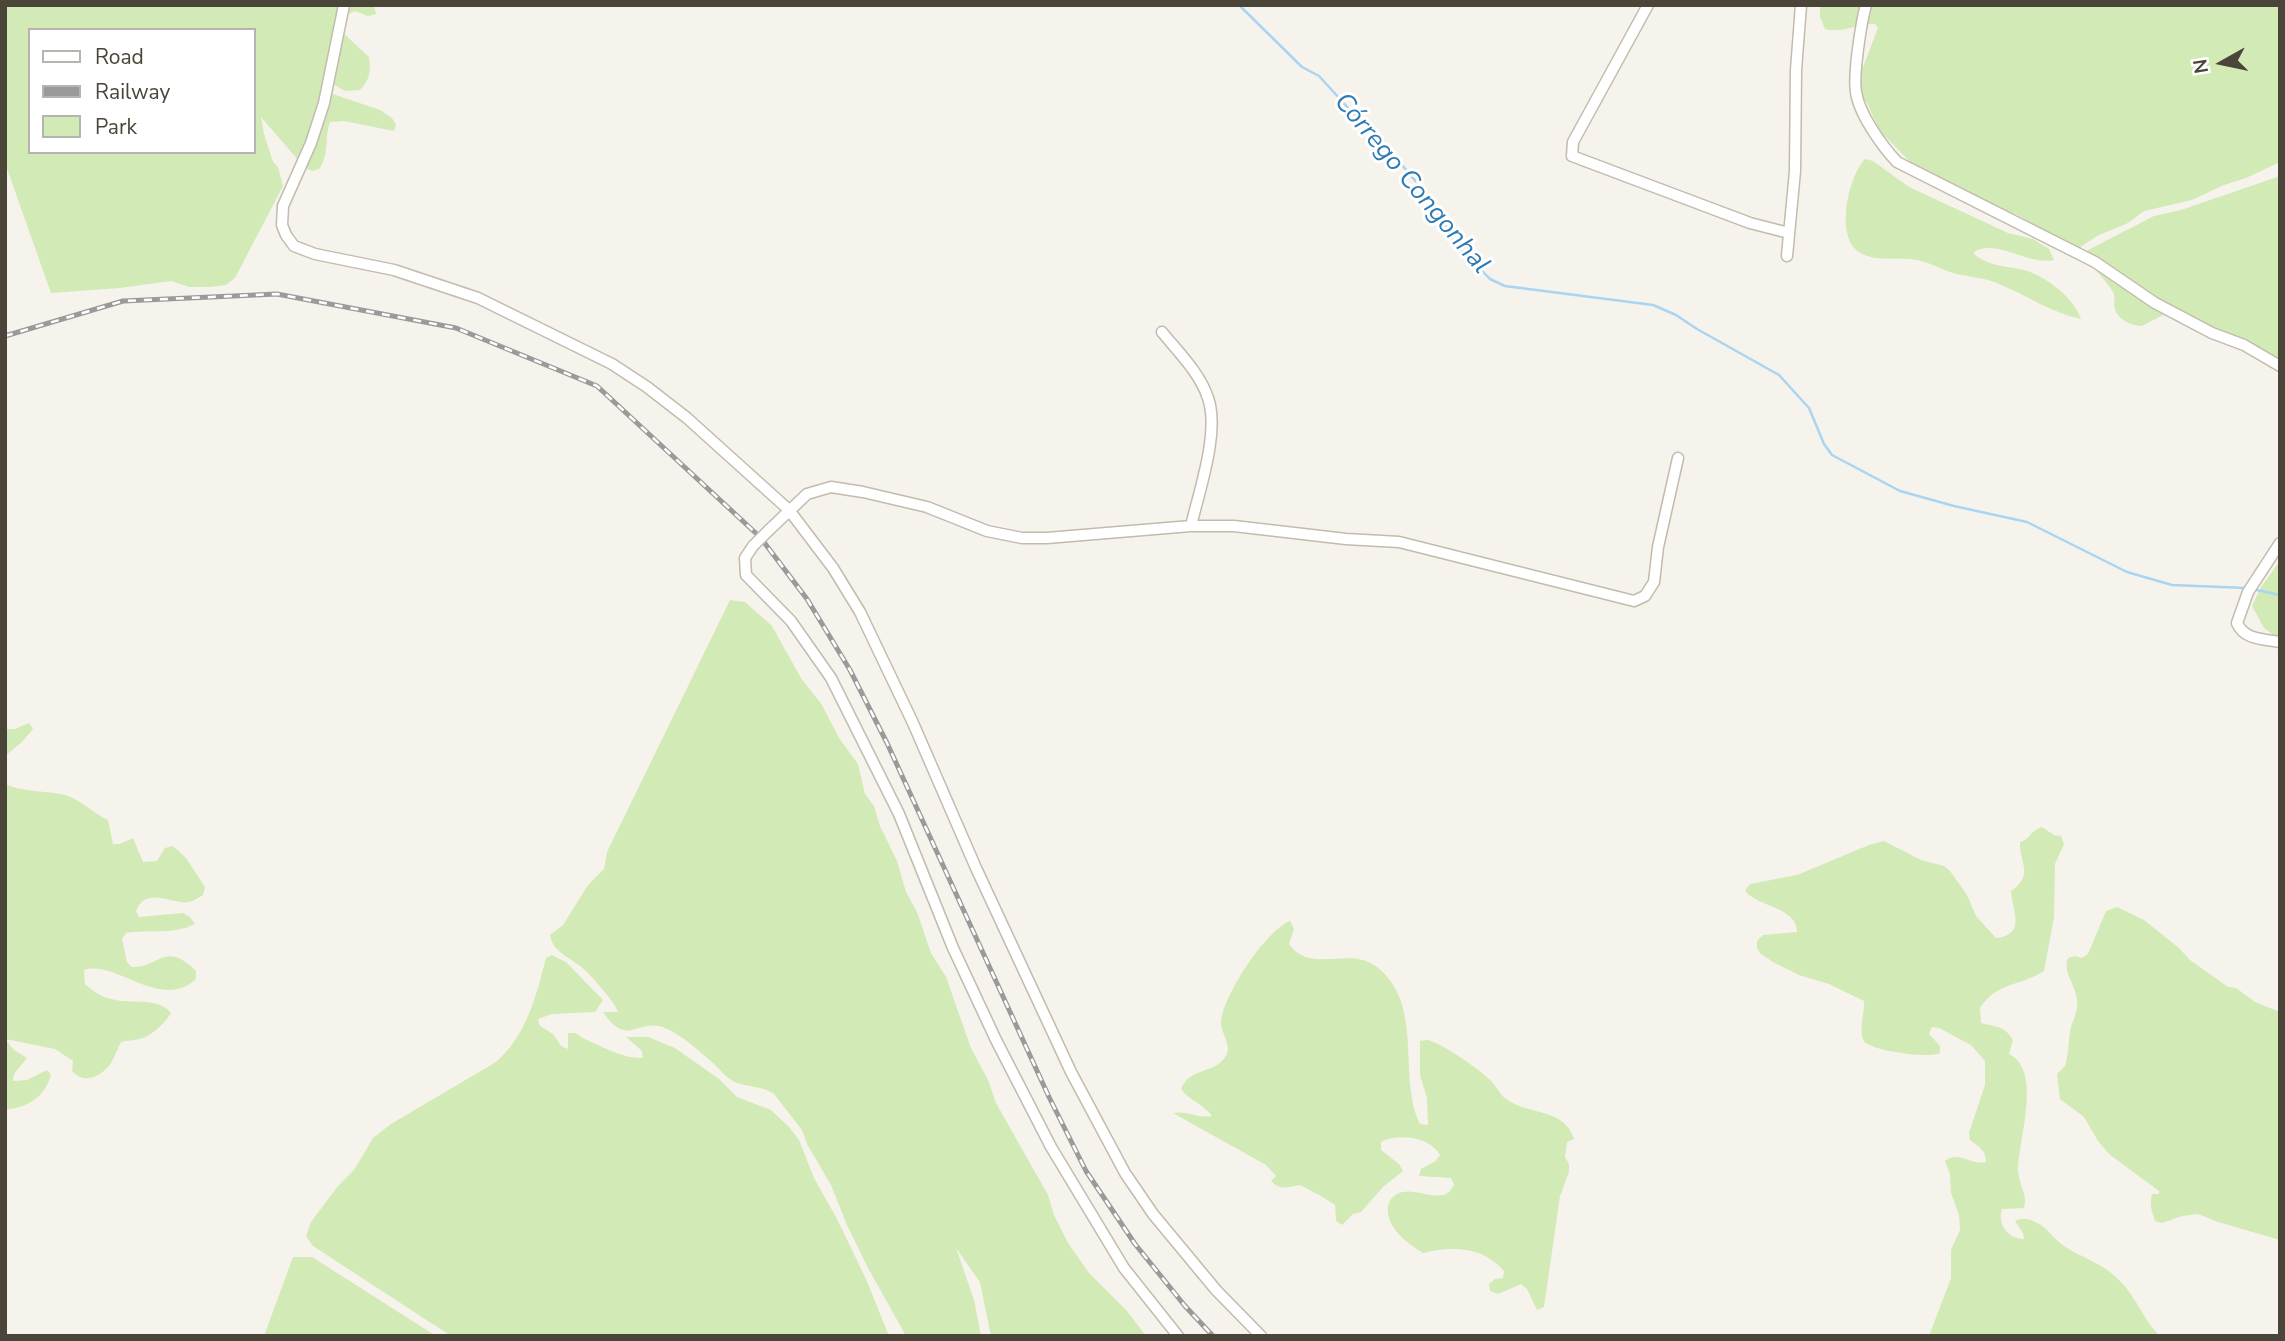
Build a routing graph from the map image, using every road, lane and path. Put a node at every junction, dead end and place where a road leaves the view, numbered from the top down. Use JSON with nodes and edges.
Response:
{"nodes":[{"id":1,"x":344,"y":5,"type":"edge"},
{"id":2,"x":1648,"y":5,"type":"edge"},
{"id":3,"x":1801,"y":5,"type":"edge"},
{"id":4,"x":1866,"y":5,"type":"edge"},
{"id":5,"x":1789,"y":233,"type":"junction"},
{"id":6,"x":1787,"y":256,"type":"dead end"},
{"id":7,"x":1162,"y":332,"type":"dead end"},
{"id":8,"x":2280,"y":366,"type":"edge"},
{"id":9,"x":1678,"y":458,"type":"dead end"},
{"id":10,"x":789,"y":510,"type":"junction"},
{"id":11,"x":1191,"y":526,"type":"junction"},
{"id":12,"x":2280,"y":543,"type":"edge"},
{"id":13,"x":2280,"y":642,"type":"edge"},
{"id":14,"x":1178,"y":1336,"type":"edge"},
{"id":15,"x":1261,"y":1336,"type":"edge"}],
"edges":[{"from":1,"to":10,"type":"street"},
{"from":2,"to":5,"type":"street"},
{"from":3,"to":5,"type":"street"},
{"from":4,"to":8,"type":"street"},
{"from":5,"to":6,"type":"street"},
{"from":7,"to":11,"type":"street"},
{"from":9,"to":11,"type":"street"},
{"from":10,"to":11,"type":"street"},
{"from":10,"to":14,"type":"street","bridge":true},
{"from":10,"to":15,"type":"street"},
{"from":12,"to":13,"type":"street"}]}
